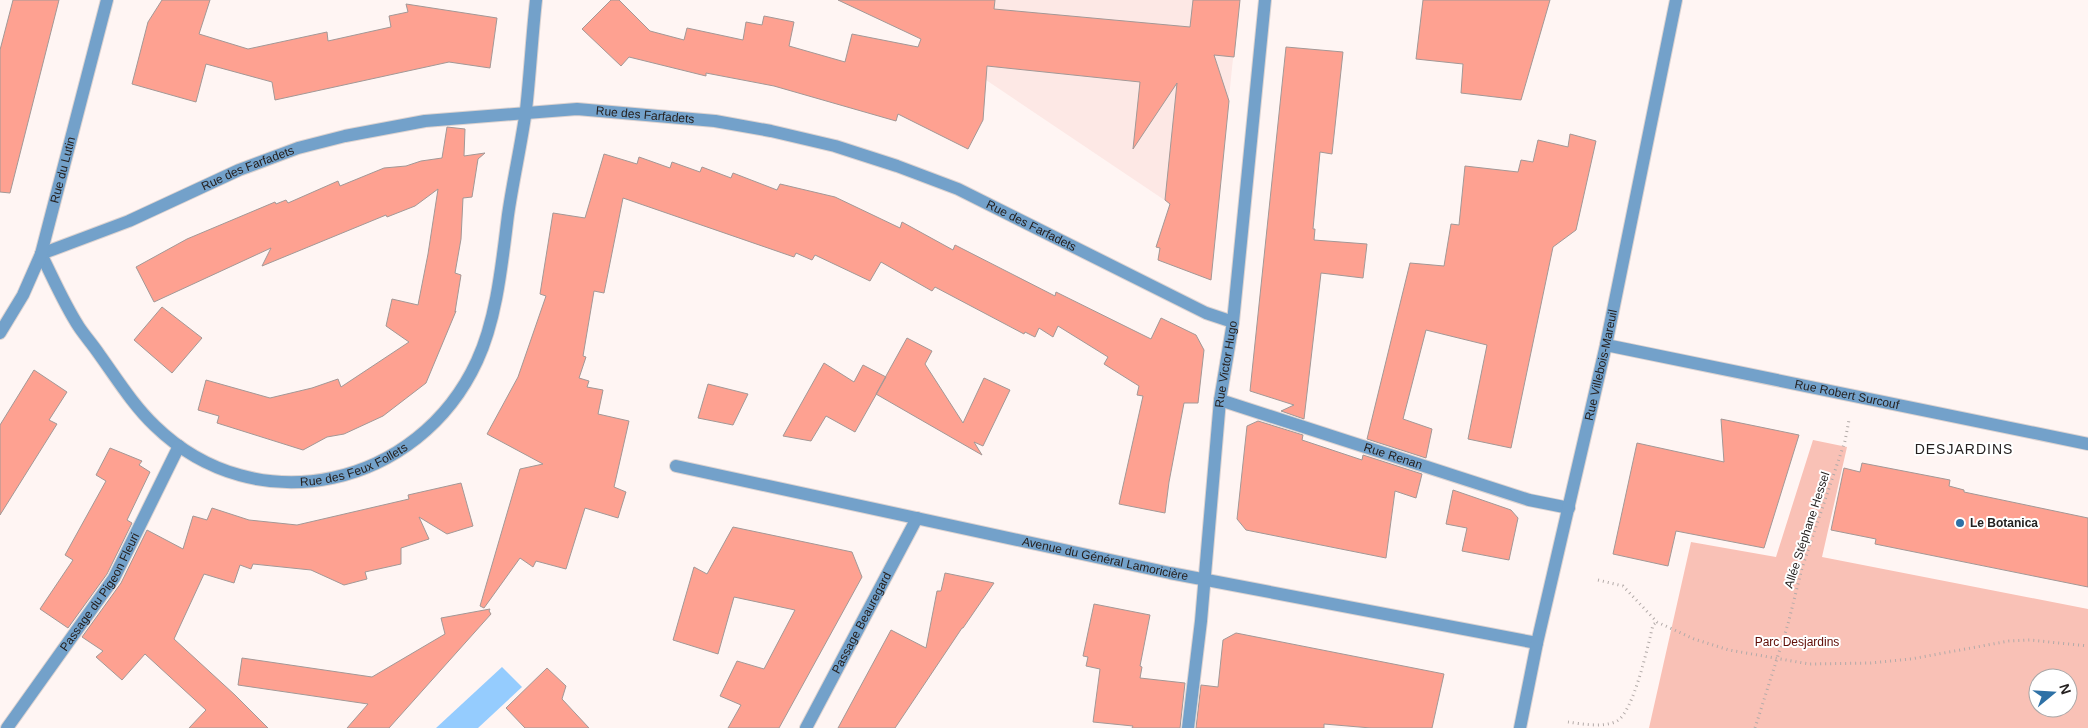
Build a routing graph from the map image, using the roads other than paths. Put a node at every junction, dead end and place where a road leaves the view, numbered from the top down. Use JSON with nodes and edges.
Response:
{"nodes":[{"id":1,"x":107,"y":0,"type":"edge"},
{"id":2,"x":536,"y":0,"type":"edge"},
{"id":3,"x":1265,"y":0,"type":"edge"},
{"id":4,"x":1676,"y":0,"type":"edge"},
{"id":5,"x":526,"y":112,"type":"junction"},
{"id":6,"x":40,"y":254,"type":"junction"},
{"id":7,"x":1233,"y":322,"type":"junction"},
{"id":8,"x":0,"y":333,"type":"edge"},
{"id":9,"x":1606,"y":345,"type":"junction"},
{"id":10,"x":1220,"y":400,"type":"junction"},
{"id":11,"x":2088,"y":444,"type":"edge"},
{"id":12,"x":179,"y":446,"type":"junction"},
{"id":13,"x":676,"y":466,"type":"dead end"},
{"id":14,"x":1568,"y":508,"type":"junction"},
{"id":15,"x":917,"y":518,"type":"junction"},
{"id":16,"x":1205,"y":579,"type":"junction"},
{"id":17,"x":1537,"y":642,"type":"junction"},
{"id":18,"x":7,"y":728,"type":"edge"},
{"id":19,"x":806,"y":728,"type":"edge"},
{"id":20,"x":1188,"y":728,"type":"edge"},
{"id":21,"x":1520,"y":728,"type":"edge"}],
"edges":[{"from":1,"to":6,"type":"street","name":"Rue du Lutin"},
{"from":2,"to":5,"type":"street","name":"Rue des Feux Follets"},
{"from":3,"to":7,"type":"street","name":"Rue Victor Hugo"},
{"from":4,"to":9,"type":"street","name":"Rue Villebois-Mareuil"},
{"from":5,"to":6,"type":"street","name":"Rue des Farfadets"},
{"from":5,"to":7,"type":"street","name":"Rue des Farfadets"},
{"from":5,"to":12,"type":"street","name":"Rue des Feux Follets"},
{"from":6,"to":8,"type":"street","name":"Rue du Lutin"},
{"from":6,"to":12,"type":"street","name":"Rue des Feux Follets"},
{"from":7,"to":10,"type":"street","name":"Rue Victor Hugo"},
{"from":9,"to":11,"type":"street","name":"Rue Robert Surcouf"},
{"from":9,"to":14,"type":"street","name":"Rue Villebois-Mareuil"},
{"from":10,"to":14,"type":"street","name":"Rue Renan"},
{"from":10,"to":16,"type":"street","name":"Rue Victor Hugo"},
{"from":12,"to":18,"type":"street","name":"Passage du Pigeon Fleuri"},
{"from":13,"to":15,"type":"street","name":"Avenue du Général Lamoricière"},
{"from":14,"to":17,"type":"street","name":"Rue Villebois-Mareuil"},
{"from":15,"to":16,"type":"street","name":"Avenue du Général Lamoricière"},
{"from":15,"to":19,"type":"street","name":"Passage Beauregard"},
{"from":16,"to":17,"type":"street","name":"Avenue du Général Lamoricière"},
{"from":16,"to":20,"type":"street","name":"Rue Victor Hugo"},
{"from":17,"to":21,"type":"street","name":"Rue Villebois-Mareuil"}]}
